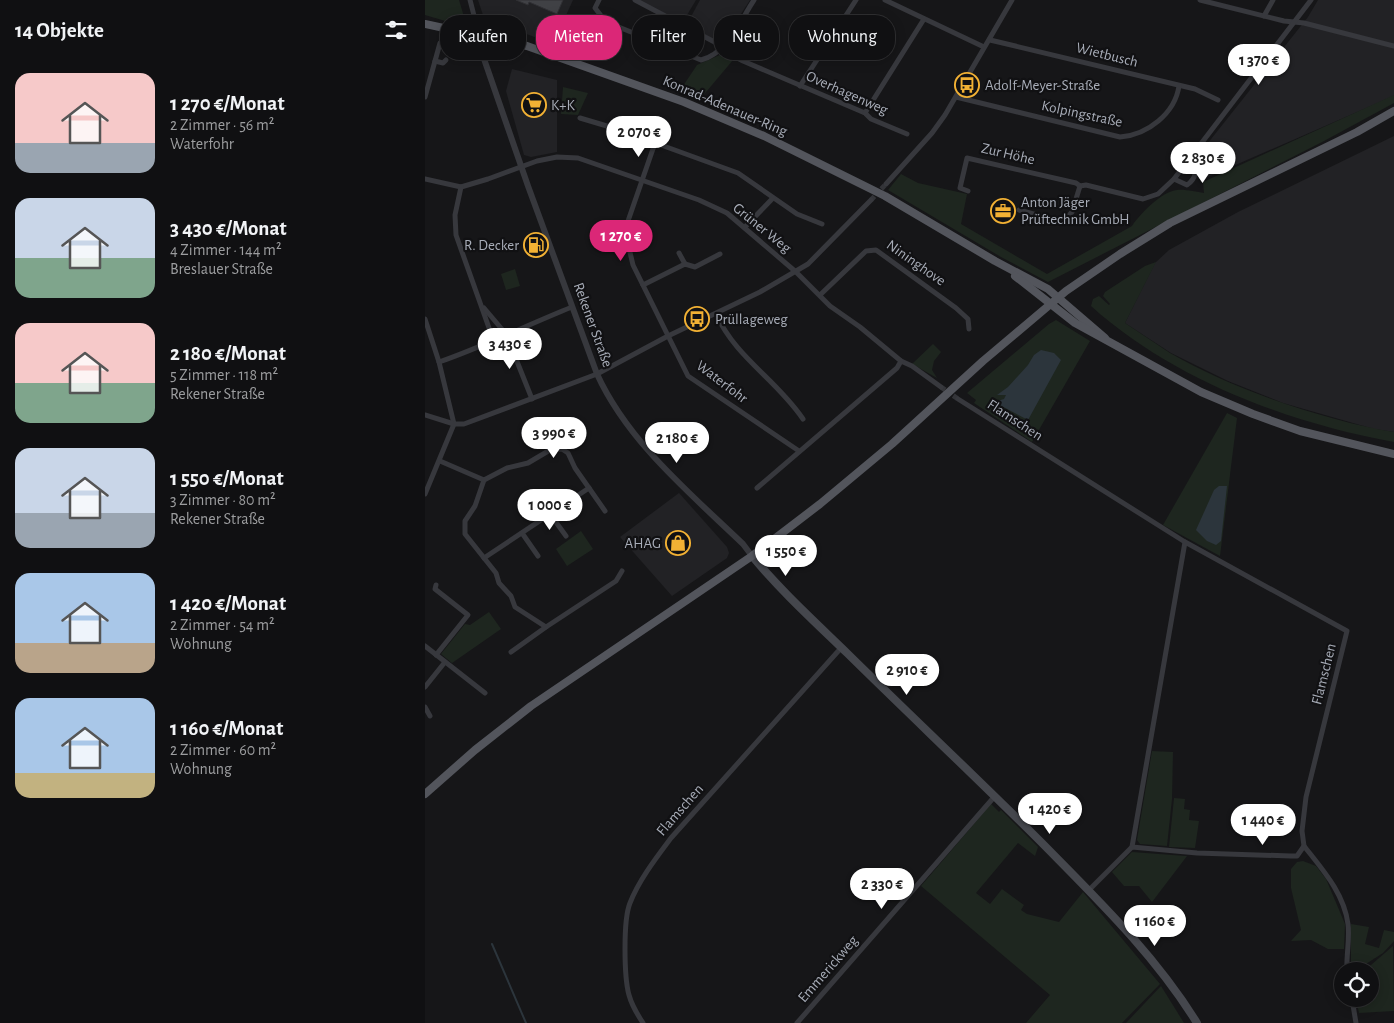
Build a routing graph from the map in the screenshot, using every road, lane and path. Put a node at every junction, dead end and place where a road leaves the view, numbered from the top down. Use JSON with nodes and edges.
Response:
{"nodes":[{"id":1,"x":470,"y":0,"type":"edge"},
{"id":2,"x":599,"y":0,"type":"edge"},
{"id":3,"x":635,"y":0,"type":"edge"},
{"id":4,"x":754,"y":0,"type":"edge"},
{"id":5,"x":856,"y":0,"type":"edge"},
{"id":6,"x":885,"y":0,"type":"edge"},
{"id":7,"x":1012,"y":0,"type":"edge"},
{"id":8,"x":1200,"y":0,"type":"edge"},
{"id":9,"x":1273,"y":0,"type":"edge"},
{"id":10,"x":1311,"y":0,"type":"edge"},
{"id":11,"x":892,"y":2,"type":"edge"},
{"id":12,"x":474,"y":15,"type":"edge"},
{"id":13,"x":744,"y":15,"type":"edge"},
{"id":14,"x":1264,"y":16,"type":"junction"},
{"id":15,"x":924,"y":19,"type":"junction"},
{"id":16,"x":1295,"y":23,"type":"junction"},
{"id":17,"x":425,"y":24,"type":"edge"},
{"id":18,"x":440,"y":27,"type":"edge"},
{"id":19,"x":990,"y":40,"type":"junction"},
{"id":20,"x":714,"y":42,"type":"edge"},
{"id":21,"x":439,"y":43,"type":"dead end"},
{"id":22,"x":526,"y":46,"type":"edge"},
{"id":23,"x":1394,"y":46,"type":"edge"},
{"id":24,"x":984,"y":47,"type":"junction"},
{"id":25,"x":714,"y":54,"type":"edge"},
{"id":26,"x":446,"y":60,"type":"dead end"},
{"id":27,"x":484,"y":60,"type":"edge"},
{"id":28,"x":741,"y":60,"type":"edge"},
{"id":29,"x":435,"y":61,"type":"junction"},
{"id":30,"x":800,"y":86,"type":"junction"},
{"id":31,"x":1179,"y":86,"type":"junction"},
{"id":32,"x":425,"y":97,"type":"edge"},
{"id":33,"x":956,"y":97,"type":"junction"},
{"id":34,"x":1218,"y":100,"type":"dead end"},
{"id":35,"x":1394,"y":112,"type":"edge"},
{"id":36,"x":865,"y":114,"type":"junction"},
{"id":37,"x":580,"y":118,"type":"dead end"},
{"id":38,"x":907,"y":134,"type":"dead end"},
{"id":39,"x":655,"y":143,"type":"junction"},
{"id":40,"x":1193,"y":153,"type":"junction"},
{"id":41,"x":521,"y":166,"type":"junction"},
{"id":42,"x":1174,"y":178,"type":"junction"},
{"id":43,"x":425,"y":179,"type":"edge"},
{"id":44,"x":641,"y":179,"type":"junction"},
{"id":45,"x":886,"y":184,"type":"tunnel mouth"},
{"id":46,"x":1080,"y":186,"type":"junction"},
{"id":47,"x":461,"y":187,"type":"junction"},
{"id":48,"x":968,"y":191,"type":"dead end"},
{"id":49,"x":773,"y":198,"type":"junction"},
{"id":50,"x":871,"y":200,"type":"tunnel mouth"},
{"id":51,"x":1019,"y":210,"type":"dead end"},
{"id":52,"x":822,"y":224,"type":"dead end"},
{"id":53,"x":745,"y":227,"type":"junction"},
{"id":54,"x":679,"y":253,"type":"dead end"},
{"id":55,"x":720,"y":254,"type":"dead end"},
{"id":56,"x":995,"y":261,"type":"junction"},
{"id":57,"x":685,"y":264,"type":"junction"},
{"id":58,"x":796,"y":272,"type":"junction"},
{"id":59,"x":643,"y":284,"type":"junction"},
{"id":60,"x":820,"y":295,"type":"junction"},
{"id":61,"x":1058,"y":298,"type":"junction"},
{"id":62,"x":1051,"y":304,"type":"junction"},
{"id":63,"x":482,"y":306,"type":"junction"},
{"id":64,"x":572,"y":307,"type":"junction"},
{"id":65,"x":716,"y":314,"type":"junction"},
{"id":66,"x":425,"y":319,"type":"edge"},
{"id":67,"x":969,"y":329,"type":"dead end"},
{"id":68,"x":506,"y":334,"type":"junction"},
{"id":69,"x":668,"y":336,"type":"junction"},
{"id":70,"x":428,"y":338,"type":"edge"},
{"id":71,"x":1105,"y":338,"type":"junction"},
{"id":72,"x":494,"y":342,"type":"junction"},
{"id":73,"x":901,"y":361,"type":"junction"},
{"id":74,"x":439,"y":362,"type":"junction"},
{"id":75,"x":597,"y":374,"type":"junction"},
{"id":76,"x":941,"y":387,"type":"tunnel mouth"},
{"id":77,"x":532,"y":398,"type":"junction"},
{"id":78,"x":958,"y":399,"type":"tunnel mouth"},
{"id":79,"x":425,"y":415,"type":"edge"},
{"id":80,"x":803,"y":419,"type":"dead end"},
{"id":81,"x":454,"y":424,"type":"junction"},
{"id":82,"x":799,"y":451,"type":"junction"},
{"id":83,"x":1394,"y":454,"type":"edge"},
{"id":84,"x":440,"y":461,"type":"junction"},
{"id":85,"x":484,"y":480,"type":"junction"},
{"id":86,"x":589,"y":488,"type":"junction"},
{"id":87,"x":757,"y":488,"type":"dead end"},
{"id":88,"x":425,"y":494,"type":"edge"},
{"id":89,"x":605,"y":511,"type":"dead end"},
{"id":90,"x":550,"y":514,"type":"junction"},
{"id":91,"x":522,"y":533,"type":"junction"},
{"id":92,"x":566,"y":536,"type":"dead end"},
{"id":93,"x":1185,"y":542,"type":"junction"},
{"id":94,"x":538,"y":556,"type":"dead end"},
{"id":95,"x":752,"y":556,"type":"junction"},
{"id":96,"x":484,"y":558,"type":"junction"},
{"id":97,"x":622,"y":572,"type":"dead end"},
{"id":98,"x":436,"y":585,"type":"dead end"},
{"id":99,"x":546,"y":627,"type":"junction"},
{"id":100,"x":425,"y":646,"type":"edge"},
{"id":101,"x":841,"y":648,"type":"junction"},
{"id":102,"x":511,"y":652,"type":"dead end"},
{"id":103,"x":436,"y":655,"type":"junction"},
{"id":104,"x":445,"y":662,"type":"junction"},
{"id":105,"x":425,"y":688,"type":"edge"},
{"id":106,"x":485,"y":693,"type":"dead end"},
{"id":107,"x":425,"y":707,"type":"edge"},
{"id":108,"x":429,"y":716,"type":"dead end"},
{"id":109,"x":425,"y":794,"type":"edge"},
{"id":110,"x":995,"y":796,"type":"junction"},
{"id":111,"x":1304,"y":846,"type":"junction"},
{"id":112,"x":1132,"y":847,"type":"junction"},
{"id":113,"x":1089,"y":890,"type":"junction"},
{"id":114,"x":1347,"y":962,"type":"edge"},
{"id":115,"x":1353,"y":1007,"type":"edge"},
{"id":116,"x":643,"y":1023,"type":"edge"},
{"id":117,"x":797,"y":1023,"type":"edge"},
{"id":118,"x":1197,"y":1023,"type":"edge"},
{"id":119,"x":1356,"y":1023,"type":"edge"}],
"edges":[{"from":1,"to":12,"type":"street","name":"Rekener Straße"},
{"from":2,"to":25,"type":"street"},
{"from":3,"to":20,"type":"street","name":"Overhagenweg"},
{"from":4,"to":13,"type":"street"},
{"from":5,"to":30,"type":"street"},
{"from":6,"to":11,"type":"street"},
{"from":7,"to":19,"type":"street"},
{"from":8,"to":14,"type":"street"},
{"from":9,"to":14,"type":"street"},
{"from":10,"to":16,"type":"street","name":"Zur Höhe"},
{"from":11,"to":15,"type":"street"},
{"from":14,"to":16,"type":"street"},
{"from":15,"to":24,"type":"street"},
{"from":15,"to":36,"type":"street"},
{"from":16,"to":23,"type":"street"},
{"from":16,"to":40,"type":"street","name":"Zur Höhe"},
{"from":17,"to":18,"type":"main road","name":"Konrad-Adenauer-Ring"},
{"from":19,"to":24,"type":"street"},
{"from":19,"to":31,"type":"street","name":"Wietbusch"},
{"from":21,"to":29,"type":"street"},
{"from":22,"to":56,"type":"main road","name":"Konrad-Adenauer-Ring"},
{"from":24,"to":33,"type":"street"},
{"from":26,"to":29,"type":"street"},
{"from":27,"to":41,"type":"street","name":"Rekener Straße"},
{"from":28,"to":30,"type":"street","name":"Overhagenweg"},
{"from":29,"to":32,"type":"street"},
{"from":30,"to":36,"type":"street","name":"Overhagenweg"},
{"from":31,"to":33,"type":"street","name":"Kolpingstraße"},
{"from":31,"to":34,"type":"street","name":"Wietbusch"},
{"from":33,"to":45,"type":"street"},
{"from":35,"to":61,"type":"main road"},
{"from":36,"to":38,"type":"street","name":"Overhagenweg"},
{"from":37,"to":39,"type":"street"},
{"from":39,"to":44,"type":"street","name":"Waterfohr"},
{"from":39,"to":49,"type":"street"},
{"from":40,"to":42,"type":"street","name":"Zur Höhe"},
{"from":40,"to":42,"type":"street"},
{"from":41,"to":44,"type":"street","name":"Grüner Weg"},
{"from":41,"to":47,"type":"street","name":"Grüner Weg"},
{"from":41,"to":64,"type":"street","name":"Rekener Straße"},
{"from":42,"to":46,"type":"street","name":"Zur Höhe"},
{"from":43,"to":47,"type":"street"},
{"from":44,"to":53,"type":"street","name":"Grüner Weg"},
{"from":44,"to":59,"type":"street","name":"Waterfohr"},
{"from":46,"to":48,"type":"street","name":"Zur Höhe"},
{"from":46,"to":51,"type":"street"},
{"from":47,"to":63,"type":"street"},
{"from":49,"to":52,"type":"street"},
{"from":49,"to":53,"type":"street"},
{"from":50,"to":58,"type":"street"},
{"from":53,"to":58,"type":"street","name":"Grüner Weg"},
{"from":54,"to":57,"type":"street"},
{"from":55,"to":57,"type":"street"},
{"from":56,"to":61,"type":"main road"},
{"from":56,"to":62,"type":"main road"},
{"from":57,"to":59,"type":"street"},
{"from":58,"to":60,"type":"street","name":"Grüner Weg"},
{"from":58,"to":65,"type":"street"},
{"from":59,"to":69,"type":"street","name":"Waterfohr"},
{"from":60,"to":67,"type":"street","name":"Nininghove"},
{"from":60,"to":73,"type":"street","name":"Grüner Weg"},
{"from":61,"to":62,"type":"main road"},
{"from":61,"to":71,"type":"main road"},
{"from":62,"to":71,"type":"main road"},
{"from":62,"to":95,"type":"main road"},
{"from":63,"to":68,"type":"street"},
{"from":63,"to":72,"type":"street"},
{"from":64,"to":68,"type":"street"},
{"from":64,"to":75,"type":"street","name":"Rekener Straße"},
{"from":65,"to":69,"type":"street"},
{"from":65,"to":80,"type":"street"},
{"from":66,"to":70,"type":"street"},
{"from":68,"to":72,"type":"street"},
{"from":68,"to":77,"type":"street"},
{"from":69,"to":75,"type":"street"},
{"from":69,"to":82,"type":"street","name":"Waterfohr"},
{"from":70,"to":74,"type":"street"},
{"from":71,"to":83,"type":"main road"},
{"from":72,"to":74,"type":"street"},
{"from":73,"to":76,"type":"street","name":"Grüner Weg"},
{"from":73,"to":82,"type":"street"},
{"from":74,"to":81,"type":"street"},
{"from":75,"to":77,"type":"street"},
{"from":75,"to":95,"type":"street","name":"Rekener Straße"},
{"from":77,"to":81,"type":"street"},
{"from":78,"to":93,"type":"street","name":"Flamschen"},
{"from":79,"to":81,"type":"street"},
{"from":81,"to":84,"type":"street"},
{"from":82,"to":87,"type":"street"},
{"from":84,"to":85,"type":"street"},
{"from":84,"to":88,"type":"street"},
{"from":85,"to":86,"type":"street"},
{"from":85,"to":96,"type":"street"},
{"from":86,"to":89,"type":"street"},
{"from":86,"to":90,"type":"street"},
{"from":90,"to":91,"type":"street"},
{"from":90,"to":92,"type":"street"},
{"from":91,"to":94,"type":"street"},
{"from":91,"to":96,"type":"street"},
{"from":93,"to":111,"type":"street","name":"Flamschen"},
{"from":93,"to":112,"type":"street"},
{"from":95,"to":101,"type":"main road"},
{"from":95,"to":109,"type":"main road"},
{"from":96,"to":99,"type":"street"},
{"from":97,"to":99,"type":"street"},
{"from":98,"to":103,"type":"street"},
{"from":99,"to":102,"type":"street"},
{"from":100,"to":103,"type":"street"},
{"from":101,"to":110,"type":"main road"},
{"from":101,"to":116,"type":"street","name":"Flamschen"},
{"from":103,"to":104,"type":"street"},
{"from":104,"to":105,"type":"street"},
{"from":104,"to":106,"type":"street"},
{"from":107,"to":108,"type":"street"},
{"from":110,"to":113,"type":"main road"},
{"from":110,"to":117,"type":"street","name":"Emmerickweg"},
{"from":111,"to":112,"type":"street"},
{"from":111,"to":114,"type":"street"},
{"from":112,"to":113,"type":"street"},
{"from":113,"to":118,"type":"main road"},
{"from":115,"to":119,"type":"street"}]}
